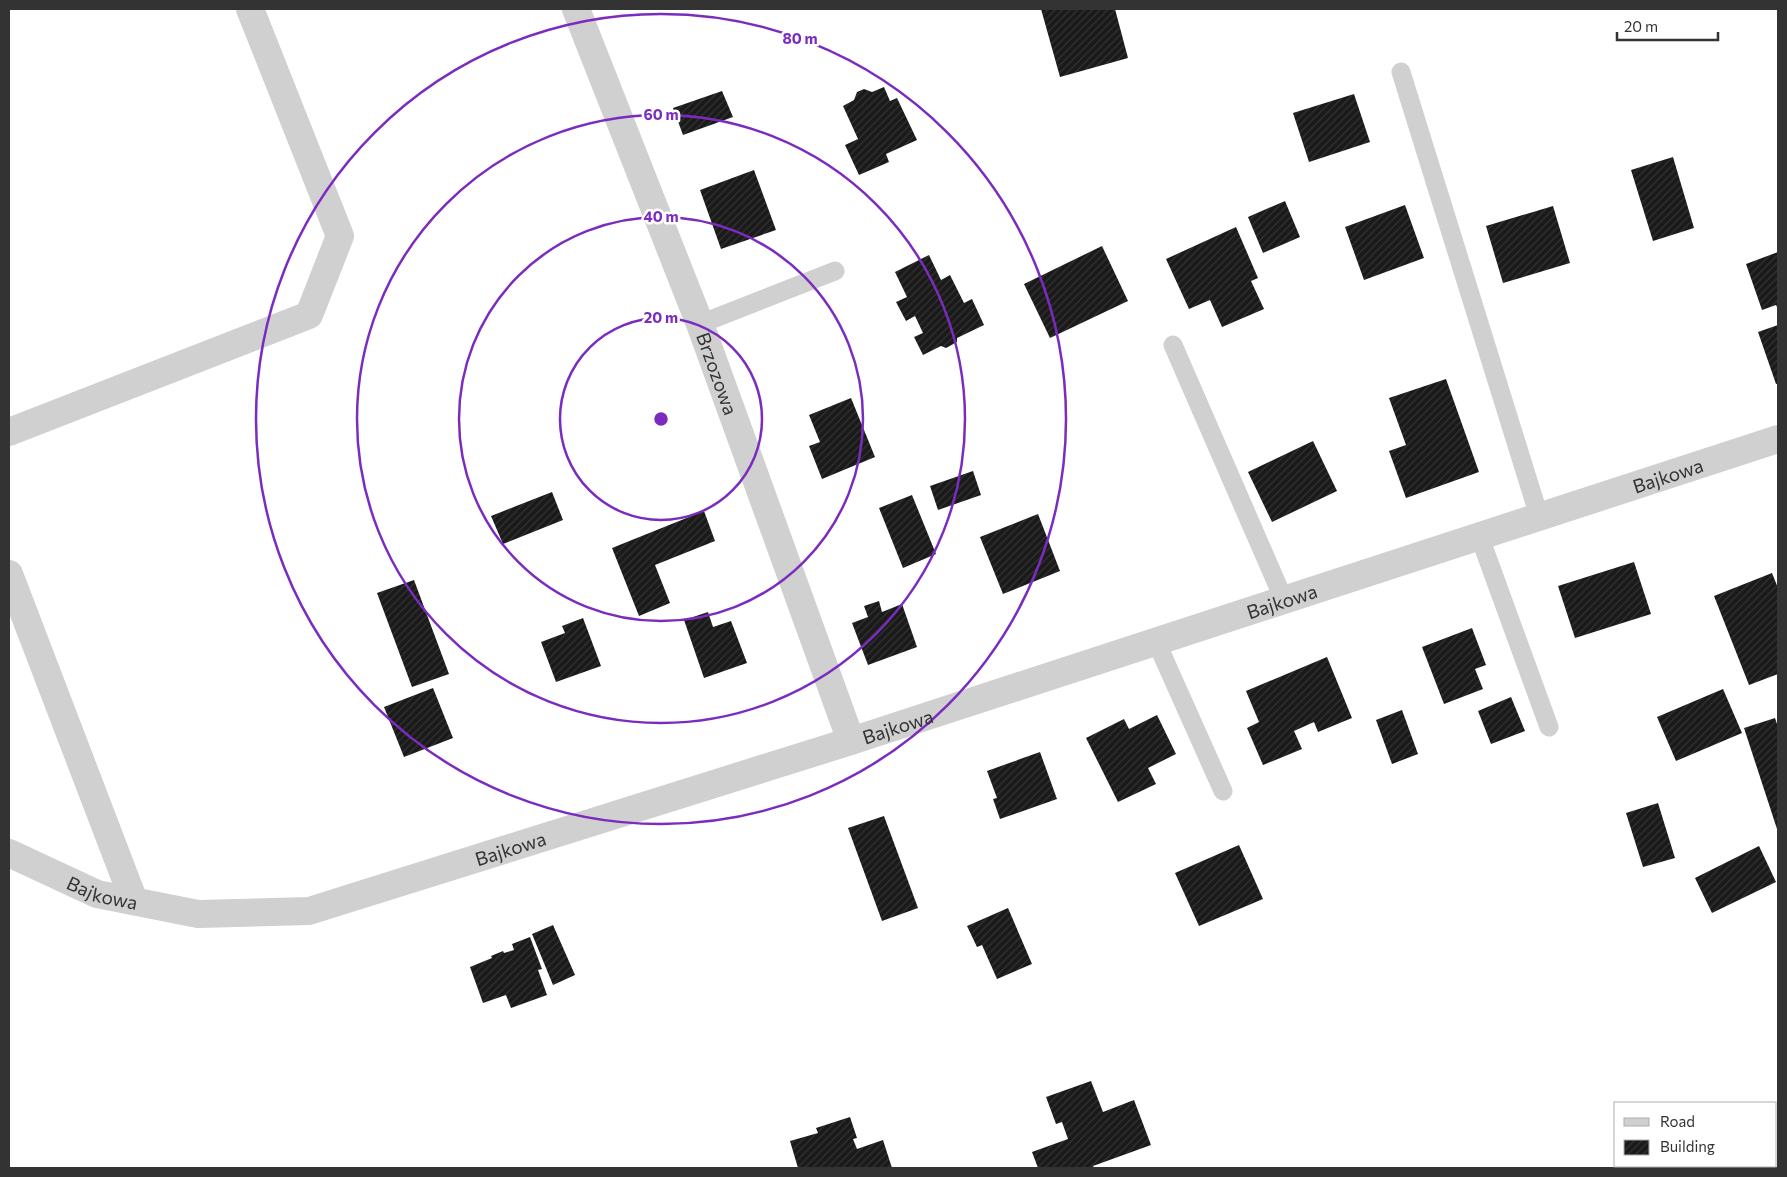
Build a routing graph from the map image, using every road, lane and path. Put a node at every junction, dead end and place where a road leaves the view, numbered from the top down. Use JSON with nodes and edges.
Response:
{"nodes":[{"id":1,"x":250,"y":9,"type":"edge"},
{"id":2,"x":576,"y":9,"type":"edge"},
{"id":3,"x":1401,"y":72,"type":"dead end"},
{"id":4,"x":835,"y":271,"type":"dead end"},
{"id":5,"x":700,"y":324,"type":"junction"},
{"id":6,"x":1174,"y":345,"type":"dead end"},
{"id":7,"x":9,"y":432,"type":"edge"},
{"id":8,"x":1778,"y":439,"type":"edge"},
{"id":9,"x":1539,"y":516,"type":"junction"},
{"id":10,"x":1479,"y":536,"type":"junction"},
{"id":11,"x":9,"y":574,"type":"edge"},
{"id":12,"x":1284,"y":600,"type":"junction"},
{"id":13,"x":1156,"y":641,"type":"junction"},
{"id":14,"x":1549,"y":727,"type":"dead end"},
{"id":15,"x":851,"y":741,"type":"junction"},
{"id":16,"x":1223,"y":791,"type":"dead end"},
{"id":17,"x":9,"y":853,"type":"edge"},
{"id":18,"x":134,"y":901,"type":"junction"}],
"edges":[{"from":1,"to":7,"type":"street"},
{"from":2,"to":5,"type":"street","name":"Brzozowa"},
{"from":3,"to":9,"type":"lane"},
{"from":4,"to":5,"type":"lane"},
{"from":5,"to":15,"type":"street","name":"Brzozowa"},
{"from":6,"to":12,"type":"lane"},
{"from":8,"to":9,"type":"street","name":"Bajkowa"},
{"from":9,"to":10,"type":"street","name":"Bajkowa"},
{"from":10,"to":12,"type":"street","name":"Bajkowa"},
{"from":10,"to":14,"type":"lane"},
{"from":11,"to":18,"type":"street"},
{"from":12,"to":13,"type":"street","name":"Bajkowa"},
{"from":13,"to":15,"type":"street","name":"Bajkowa"},
{"from":13,"to":16,"type":"lane"},
{"from":15,"to":18,"type":"street","name":"Bajkowa"},
{"from":17,"to":18,"type":"street","name":"Bajkowa"}]}
